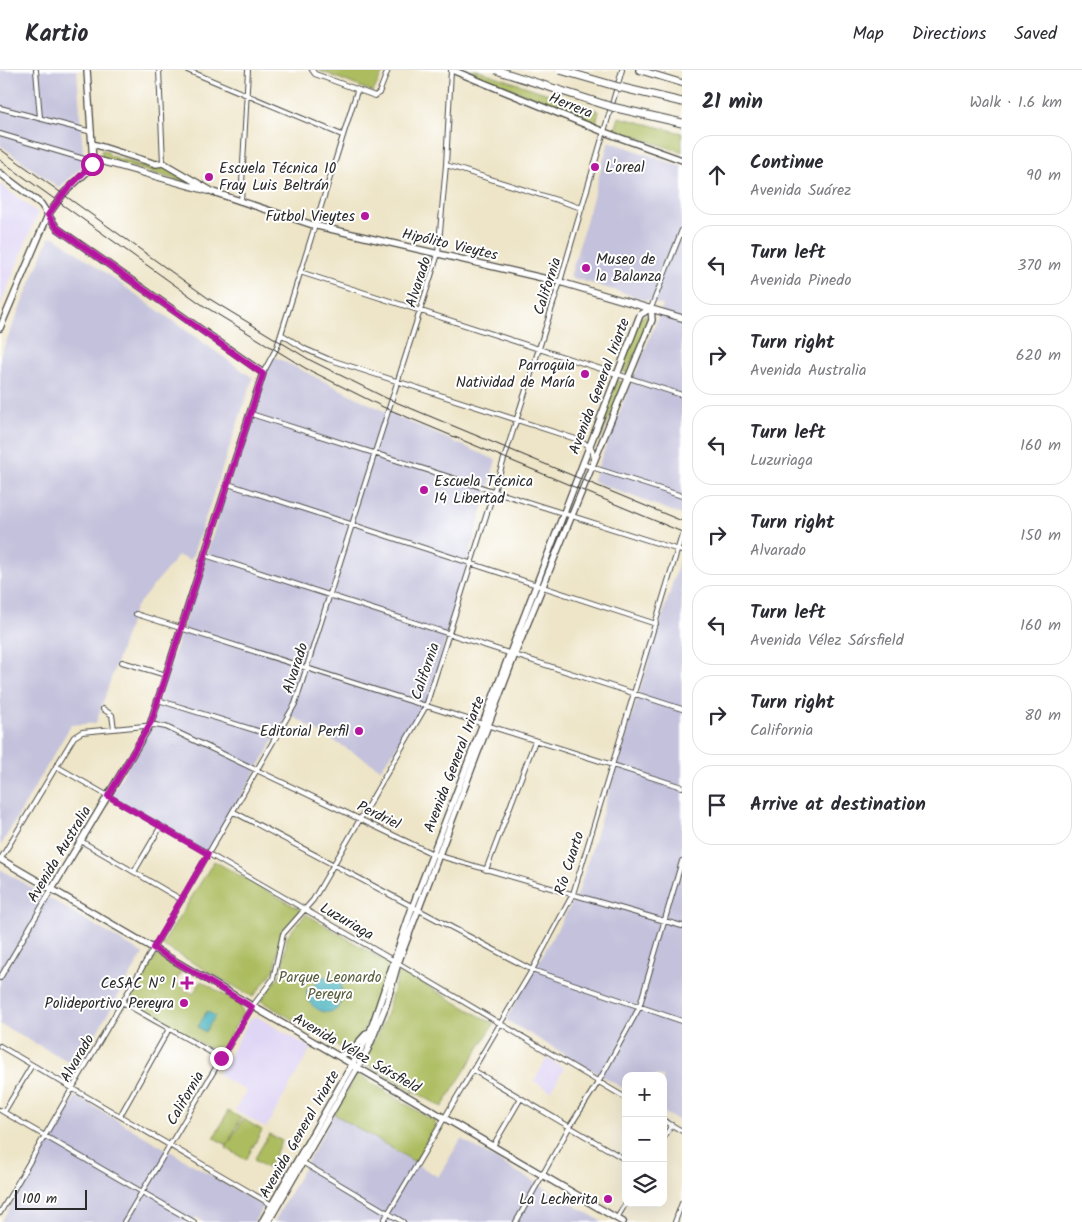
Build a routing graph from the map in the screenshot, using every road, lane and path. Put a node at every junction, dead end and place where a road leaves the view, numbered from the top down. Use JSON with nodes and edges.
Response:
{"nodes":[{"id":1,"x":36,"y":70,"type":"edge"},
{"id":2,"x":87,"y":70,"type":"edge"},
{"id":3,"x":159,"y":70,"type":"edge"},
{"id":4,"x":187,"y":70,"type":"edge"},
{"id":5,"x":248,"y":70,"type":"edge"},
{"id":6,"x":312,"y":70,"type":"edge"},
{"id":7,"x":388,"y":70,"type":"edge"},
{"id":8,"x":451,"y":70,"type":"edge"},
{"id":9,"x":496,"y":70,"type":"edge"},
{"id":10,"x":560,"y":70,"type":"edge"},
{"id":11,"x":622,"y":70,"type":"edge"},
{"id":12,"x":639,"y":70,"type":"edge"},
{"id":13,"x":682,"y":83,"type":"edge"},
{"id":14,"x":357,"y":91,"type":"junction"},
{"id":15,"x":246,"y":94,"type":"junction"},
{"id":16,"x":682,"y":102,"type":"edge"},
{"id":17,"x":0,"y":108,"type":"edge"},
{"id":18,"x":40,"y":118,"type":"junction"},
{"id":19,"x":682,"y":123,"type":"edge"},
{"id":20,"x":92,"y":132,"type":"junction"},
{"id":21,"x":604,"y":132,"type":"junction"},
{"id":22,"x":0,"y":134,"type":"edge"},
{"id":23,"x":342,"y":135,"type":"junction"},
{"id":24,"x":93,"y":144,"type":"junction"},
{"id":25,"x":94,"y":159,"type":"junction"},
{"id":26,"x":682,"y":160,"type":"edge"},
{"id":27,"x":163,"y":163,"type":"junction"},
{"id":28,"x":446,"y":165,"type":"junction"},
{"id":29,"x":0,"y":173,"type":"edge"},
{"id":30,"x":213,"y":192,"type":"junction"},
{"id":31,"x":241,"y":202,"type":"junction"},
{"id":32,"x":582,"y":208,"type":"junction"},
{"id":33,"x":48,"y":215,"type":"junction"},
{"id":34,"x":314,"y":225,"type":"junction"},
{"id":35,"x":682,"y":230,"type":"edge"},
{"id":36,"x":438,"y":254,"type":"junction"},
{"id":37,"x":300,"y":272,"type":"junction"},
{"id":38,"x":560,"y":282,"type":"junction"},
{"id":39,"x":651,"y":308,"type":"junction"},
{"id":40,"x":420,"y":310,"type":"junction"},
{"id":41,"x":682,"y":318,"type":"edge"},
{"id":42,"x":0,"y":328,"type":"edge"},
{"id":43,"x":281,"y":334,"type":"junction"},
{"id":44,"x":538,"y":350,"type":"junction"},
{"id":45,"x":263,"y":374,"type":"junction"},
{"id":46,"x":616,"y":375,"type":"junction"},
{"id":47,"x":628,"y":378,"type":"junction"},
{"id":48,"x":398,"y":382,"type":"junction"},
{"id":49,"x":682,"y":395,"type":"edge"},
{"id":50,"x":251,"y":414,"type":"junction"},
{"id":51,"x":516,"y":420,"type":"junction"},
{"id":52,"x":588,"y":445,"type":"junction"},
{"id":53,"x":375,"y":455,"type":"junction"},
{"id":54,"x":594,"y":459,"type":"junction"},
{"id":55,"x":582,"y":464,"type":"junction"},
{"id":56,"x":591,"y":468,"type":"junction"},
{"id":57,"x":228,"y":484,"type":"junction"},
{"id":58,"x":495,"y":493,"type":"junction"},
{"id":59,"x":682,"y":496,"type":"edge"},
{"id":60,"x":563,"y":514,"type":"junction"},
{"id":61,"x":572,"y":516,"type":"junction"},
{"id":62,"x":352,"y":525,"type":"junction"},
{"id":63,"x":682,"y":535,"type":"edge"},
{"id":64,"x":680,"y":551,"type":"edge"},
{"id":65,"x":205,"y":555,"type":"junction"},
{"id":66,"x":472,"y":562,"type":"junction"},
{"id":67,"x":536,"y":584,"type":"junction"},
{"id":68,"x":543,"y":586,"type":"junction"},
{"id":69,"x":330,"y":595,"type":"junction"},
{"id":70,"x":136,"y":614,"type":"dead end"},
{"id":71,"x":656,"y":624,"type":"junction"},
{"id":72,"x":182,"y":628,"type":"junction"},
{"id":73,"x":450,"y":634,"type":"junction"},
{"id":74,"x":513,"y":653,"type":"junction"},
{"id":75,"x":122,"y":662,"type":"dead end"},
{"id":76,"x":306,"y":668,"type":"junction"},
{"id":77,"x":166,"y":675,"type":"junction"},
{"id":78,"x":635,"y":695,"type":"junction"},
{"id":79,"x":158,"y":700,"type":"junction"},
{"id":80,"x":426,"y":706,"type":"junction"},
{"id":81,"x":103,"y":709,"type":"dead end"},
{"id":82,"x":682,"y":709,"type":"edge"},
{"id":83,"x":150,"y":725,"type":"junction"},
{"id":84,"x":485,"y":725,"type":"junction"},
{"id":85,"x":114,"y":729,"type":"junction"},
{"id":86,"x":277,"y":737,"type":"junction"},
{"id":87,"x":534,"y":741,"type":"junction"},
{"id":88,"x":56,"y":766,"type":"junction"},
{"id":89,"x":611,"y":766,"type":"junction"},
{"id":90,"x":258,"y":771,"type":"junction"},
{"id":91,"x":682,"y":787,"type":"edge"},
{"id":92,"x":108,"y":796,"type":"junction"},
{"id":93,"x":234,"y":812,"type":"junction"},
{"id":94,"x":360,"y":818,"type":"junction"},
{"id":95,"x":161,"y":826,"type":"junction"},
{"id":96,"x":81,"y":841,"type":"junction"},
{"id":97,"x":208,"y":854,"type":"junction"},
{"id":98,"x":436,"y":855,"type":"junction"},
{"id":99,"x":0,"y":860,"type":"edge"},
{"id":100,"x":682,"y":864,"type":"edge"},
{"id":101,"x":333,"y":866,"type":"junction"},
{"id":102,"x":486,"y":870,"type":"junction"},
{"id":103,"x":134,"y":872,"type":"junction"},
{"id":104,"x":52,"y":889,"type":"junction"},
{"id":105,"x":573,"y":894,"type":"junction"},
{"id":106,"x":182,"y":900,"type":"junction"},
{"id":107,"x":305,"y":910,"type":"junction"},
{"id":108,"x":415,"y":910,"type":"junction"},
{"id":109,"x":664,"y":921,"type":"junction"},
{"id":110,"x":682,"y":926,"type":"edge"},
{"id":111,"x":153,"y":948,"type":"junction"},
{"id":112,"x":395,"y":962,"type":"junction"},
{"id":113,"x":532,"y":970,"type":"junction"},
{"id":114,"x":0,"y":978,"type":"edge"},
{"id":115,"x":122,"y":1002,"type":"junction"},
{"id":116,"x":252,"y":1007,"type":"junction"},
{"id":117,"x":639,"y":1008,"type":"junction"},
{"id":118,"x":376,"y":1018,"type":"junction"},
{"id":119,"x":682,"y":1021,"type":"edge"},
{"id":120,"x":499,"y":1024,"type":"junction"},
{"id":121,"x":169,"y":1029,"type":"junction"},
{"id":122,"x":0,"y":1046,"type":"edge"},
{"id":123,"x":338,"y":1056,"type":"junction"},
{"id":124,"x":221,"y":1058,"type":"junction"},
{"id":125,"x":32,"y":1065,"type":"junction"},
{"id":126,"x":356,"y":1066,"type":"junction"},
{"id":127,"x":473,"y":1070,"type":"junction"},
{"id":128,"x":599,"y":1081,"type":"junction"},
{"id":129,"x":72,"y":1088,"type":"junction"},
{"id":130,"x":622,"y":1095,"type":"edge"},
{"id":131,"x":521,"y":1098,"type":"junction"},
{"id":132,"x":2,"y":1111,"type":"edge"},
{"id":133,"x":120,"y":1116,"type":"junction"},
{"id":134,"x":444,"y":1118,"type":"junction"},
{"id":135,"x":667,"y":1122,"type":"edge"},
{"id":136,"x":672,"y":1125,"type":"junction"},
{"id":137,"x":570,"y":1126,"type":"junction"},
{"id":138,"x":682,"y":1131,"type":"edge"},
{"id":139,"x":667,"y":1133,"type":"edge"},
{"id":140,"x":44,"y":1136,"type":"junction"},
{"id":141,"x":170,"y":1145,"type":"junction"},
{"id":142,"x":493,"y":1146,"type":"junction"},
{"id":143,"x":622,"y":1158,"type":"edge"},
{"id":144,"x":301,"y":1161,"type":"junction"},
{"id":145,"x":542,"y":1175,"type":"junction"},
{"id":146,"x":142,"y":1192,"type":"junction"},
{"id":147,"x":682,"y":1203,"type":"edge"},
{"id":148,"x":274,"y":1206,"type":"junction"},
{"id":149,"x":624,"y":1207,"type":"edge"},
{"id":150,"x":0,"y":1213,"type":"edge"},
{"id":151,"x":388,"y":1213,"type":"junction"},
{"id":152,"x":617,"y":1218,"type":"junction"},
{"id":153,"x":124,"y":1222,"type":"edge"},
{"id":154,"x":194,"y":1222,"type":"edge"},
{"id":155,"x":262,"y":1222,"type":"edge"},
{"id":156,"x":268,"y":1222,"type":"edge"},
{"id":157,"x":383,"y":1222,"type":"edge"},
{"id":158,"x":403,"y":1222,"type":"edge"},
{"id":159,"x":516,"y":1222,"type":"edge"},
{"id":160,"x":623,"y":1222,"type":"edge"},
{"id":161,"x":675,"y":1222,"type":"edge"}],
"edges":[{"from":1,"to":18,"type":"street"},
{"from":2,"to":20,"type":"main road"},
{"from":3,"to":27,"type":"street"},
{"from":4,"to":15,"type":"street"},
{"from":5,"to":15,"type":"street"},
{"from":6,"to":14,"type":"street"},
{"from":7,"to":14,"type":"street"},
{"from":8,"to":21,"type":"main road","name":"Herrera"},
{"from":8,"to":28,"type":"street","name":"Alvarado"},
{"from":9,"to":19,"type":"highway","bridge":true},
{"from":10,"to":16,"type":"highway","bridge":true},
{"from":11,"to":21,"type":"street","name":"California"},
{"from":12,"to":13,"type":"main road"},
{"from":14,"to":23,"type":"street"},
{"from":15,"to":23,"type":"street"},
{"from":15,"to":31,"type":"street"},
{"from":17,"to":18,"type":"street"},
{"from":18,"to":20,"type":"street"},
{"from":20,"to":24,"type":"main road"},
{"from":21,"to":26,"type":"main road","name":"Herrera"},
{"from":21,"to":32,"type":"street","name":"California"},
{"from":22,"to":25,"type":"street"},
{"from":23,"to":34,"type":"street"},
{"from":24,"to":25,"type":"main road"},
{"from":24,"to":27,"type":"main road","name":"Hipólito Vieytes"},
{"from":25,"to":30,"type":"main road","name":"Hipólito Vieytes"},
{"from":25,"to":33,"type":"main road"},
{"from":27,"to":30,"type":"main road","name":"Hipólito Vieytes"},
{"from":28,"to":32,"type":"street"},
{"from":28,"to":36,"type":"street","name":"Alvarado"},
{"from":29,"to":33,"type":"main road"},
{"from":30,"to":31,"type":"main road","name":"Hipólito Vieytes"},
{"from":31,"to":34,"type":"main road","name":"Hipólito Vieytes"},
{"from":32,"to":38,"type":"street","name":"California"},
{"from":33,"to":42,"type":"main road"},
{"from":33,"to":45,"type":"main road"},
{"from":34,"to":36,"type":"main road","name":"Hipólito Vieytes"},
{"from":34,"to":37,"type":"street"},
{"from":35,"to":39,"type":"street","name":"Avenida General Iriarte"},
{"from":36,"to":38,"type":"main road","name":"Hipólito Vieytes"},
{"from":36,"to":40,"type":"street","name":"Alvarado"},
{"from":37,"to":40,"type":"street"},
{"from":37,"to":43,"type":"street"},
{"from":38,"to":39,"type":"main road","name":"Hipólito Vieytes"},
{"from":38,"to":44,"type":"street","name":"California"},
{"from":39,"to":41,"type":"main road","name":"Hipólito Vieytes"},
{"from":39,"to":46,"type":"main road","name":"Avenida General Iriarte"},
{"from":39,"to":47,"type":"main road","name":"Avenida General Iriarte"},
{"from":40,"to":44,"type":"street"},
{"from":40,"to":48,"type":"street","name":"Alvarado"},
{"from":43,"to":45,"type":"street"},
{"from":43,"to":48,"type":"street"},
{"from":44,"to":46,"type":"street"},
{"from":44,"to":51,"type":"street","name":"California"},
{"from":45,"to":50,"type":"main road","name":"Avenida Australia"},
{"from":46,"to":47,"type":"street"},
{"from":46,"to":52,"type":"main road","name":"Avenida General Iriarte"},
{"from":47,"to":49,"type":"street"},
{"from":47,"to":54,"type":"main road","name":"Avenida General Iriarte"},
{"from":48,"to":51,"type":"street"},
{"from":48,"to":53,"type":"street","name":"Alvarado"},
{"from":50,"to":53,"type":"street"},
{"from":50,"to":57,"type":"main road","name":"Avenida Australia"},
{"from":51,"to":52,"type":"street"},
{"from":51,"to":58,"type":"street","name":"California"},
{"from":52,"to":54,"type":"street"},
{"from":52,"to":55,"type":"main road","name":"Avenida General Iriarte"},
{"from":53,"to":58,"type":"street"},
{"from":53,"to":62,"type":"street","name":"Alvarado"},
{"from":54,"to":56,"type":"main road","name":"Avenida General Iriarte"},
{"from":55,"to":56,"type":"street"},
{"from":55,"to":60,"type":"main road","name":"Avenida General Iriarte"},
{"from":56,"to":59,"type":"street"},
{"from":56,"to":61,"type":"main road","name":"Avenida General Iriarte"},
{"from":57,"to":62,"type":"street"},
{"from":57,"to":65,"type":"main road","name":"Avenida Australia"},
{"from":58,"to":60,"type":"street"},
{"from":58,"to":66,"type":"street","name":"California"},
{"from":60,"to":61,"type":"street"},
{"from":60,"to":67,"type":"main road","name":"Avenida General Iriarte"},
{"from":61,"to":64,"type":"street"},
{"from":61,"to":68,"type":"main road","name":"Avenida General Iriarte"},
{"from":62,"to":66,"type":"street"},
{"from":62,"to":69,"type":"street","name":"Alvarado"},
{"from":63,"to":64,"type":"street","name":"Río Cuarto"},
{"from":64,"to":71,"type":"street","name":"Río Cuarto"},
{"from":65,"to":69,"type":"street"},
{"from":65,"to":72,"type":"main road","name":"Avenida Australia"},
{"from":66,"to":67,"type":"street"},
{"from":66,"to":73,"type":"street","name":"California"},
{"from":67,"to":68,"type":"street"},
{"from":67,"to":74,"type":"main road","name":"Avenida General Iriarte"},
{"from":68,"to":71,"type":"street"},
{"from":68,"to":74,"type":"main road","name":"Avenida General Iriarte"},
{"from":69,"to":73,"type":"street"},
{"from":69,"to":76,"type":"street","name":"Alvarado"},
{"from":70,"to":72,"type":"street"},
{"from":71,"to":78,"type":"street","name":"Río Cuarto"},
{"from":72,"to":76,"type":"street"},
{"from":72,"to":77,"type":"main road","name":"Avenida Australia"},
{"from":73,"to":74,"type":"street"},
{"from":73,"to":80,"type":"street","name":"California"},
{"from":74,"to":78,"type":"street"},
{"from":74,"to":84,"type":"main road","name":"Avenida General Iriarte"},
{"from":75,"to":77,"type":"street"},
{"from":76,"to":80,"type":"street"},
{"from":76,"to":86,"type":"street","name":"Alvarado"},
{"from":77,"to":79,"type":"main road","name":"Avenida Australia"},
{"from":78,"to":82,"type":"street"},
{"from":78,"to":89,"type":"street","name":"Río Cuarto"},
{"from":79,"to":83,"type":"main road","name":"Avenida Australia"},
{"from":79,"to":86,"type":"street"},
{"from":80,"to":84,"type":"street"},
{"from":80,"to":94,"type":"street","name":"California"},
{"from":81,"to":85,"type":"street"},
{"from":83,"to":85,"type":"street","name":"Perdriel"},
{"from":83,"to":90,"type":"street","name":"Perdriel"},
{"from":83,"to":92,"type":"main road","name":"Avenida Australia"},
{"from":84,"to":87,"type":"street"},
{"from":84,"to":98,"type":"main road","name":"Avenida General Iriarte"},
{"from":85,"to":88,"type":"street","name":"Perdriel"},
{"from":86,"to":90,"type":"street","name":"Alvarado"},
{"from":87,"to":89,"type":"street"},
{"from":87,"to":102,"type":"street"},
{"from":88,"to":92,"type":"street","name":"Luzuriaga"},
{"from":88,"to":99,"type":"street"},
{"from":89,"to":91,"type":"street"},
{"from":89,"to":105,"type":"street","name":"Río Cuarto"},
{"from":90,"to":93,"type":"street","name":"Alvarado"},
{"from":90,"to":94,"type":"street","name":"Perdriel"},
{"from":92,"to":95,"type":"street","name":"Luzuriaga"},
{"from":92,"to":96,"type":"main road","name":"Avenida Australia"},
{"from":93,"to":97,"type":"street","name":"Alvarado"},
{"from":93,"to":101,"type":"street"},
{"from":94,"to":98,"type":"street","name":"Perdriel"},
{"from":94,"to":101,"type":"street","name":"California"},
{"from":95,"to":97,"type":"street","name":"Luzuriaga"},
{"from":95,"to":103,"type":"street"},
{"from":96,"to":103,"type":"street"},
{"from":96,"to":104,"type":"main road","name":"Avenida Australia"},
{"from":97,"to":106,"type":"street","name":"Alvarado"},
{"from":97,"to":107,"type":"street","name":"Luzuriaga"},
{"from":98,"to":102,"type":"street","name":"Perdriel"},
{"from":98,"to":108,"type":"main road","name":"Avenida General Iriarte"},
{"from":99,"to":104,"type":"main road","name":"Avenida Vélez Sársfield"},
{"from":100,"to":109,"type":"street"},
{"from":101,"to":107,"type":"street","name":"California"},
{"from":101,"to":108,"type":"street"},
{"from":102,"to":105,"type":"street","name":"Perdriel"},
{"from":103,"to":106,"type":"street"},
{"from":104,"to":111,"type":"main road","name":"Avenida Vélez Sársfield"},
{"from":104,"to":114,"type":"street","name":"Avenida Australia"},
{"from":105,"to":109,"type":"street","name":"Perdriel"},
{"from":105,"to":113,"type":"street","name":"Río Cuarto"},
{"from":106,"to":111,"type":"street","name":"Alvarado"},
{"from":107,"to":112,"type":"street","name":"Luzuriaga"},
{"from":107,"to":116,"type":"street","name":"California"},
{"from":108,"to":112,"type":"main road","name":"Avenida General Iriarte"},
{"from":108,"to":113,"type":"street"},
{"from":109,"to":110,"type":"street","name":"Perdriel"},
{"from":109,"to":117,"type":"street"},
{"from":111,"to":115,"type":"street","name":"Alvarado"},
{"from":111,"to":116,"type":"main road","name":"Avenida Vélez Sársfield"},
{"from":112,"to":118,"type":"main road","name":"Avenida General Iriarte"},
{"from":112,"to":120,"type":"street","name":"Luzuriaga"},
{"from":112,"to":126,"type":"main road","name":"Avenida General Iriarte"},
{"from":113,"to":117,"type":"street"},
{"from":113,"to":120,"type":"street","name":"Río Cuarto"},
{"from":115,"to":121,"type":"street"},
{"from":115,"to":129,"type":"street","name":"Alvarado"},
{"from":116,"to":123,"type":"main road","name":"Avenida Vélez Sársfield"},
{"from":116,"to":124,"type":"street","name":"California"},
{"from":117,"to":119,"type":"street"},
{"from":117,"to":128,"type":"street"},
{"from":118,"to":123,"type":"main road"},
{"from":118,"to":126,"type":"main road","name":"Avenida General Iriarte"},
{"from":120,"to":127,"type":"street","name":"Río Cuarto"},
{"from":120,"to":128,"type":"street","name":"Luzuriaga"},
{"from":121,"to":124,"type":"street"},
{"from":121,"to":133,"type":"street"},
{"from":122,"to":125,"type":"street"},
{"from":123,"to":126,"type":"main road","name":"Avenida Vélez Sársfield"},
{"from":124,"to":141,"type":"street","name":"California"},
{"from":125,"to":129,"type":"street"},
{"from":125,"to":132,"type":"street"},
{"from":126,"to":134,"type":"main road","name":"Avenida Vélez Sársfield"},
{"from":126,"to":144,"type":"main road","name":"Avenida General Iriarte"},
{"from":127,"to":131,"type":"street"},
{"from":127,"to":134,"type":"street","name":"Río Cuarto"},
{"from":128,"to":130,"type":"street","name":"Luzuriaga"},
{"from":128,"to":137,"type":"street"},
{"from":129,"to":133,"type":"street"},
{"from":129,"to":140,"type":"street","name":"Alvarado"},
{"from":131,"to":137,"type":"street"},
{"from":131,"to":142,"type":"street"},
{"from":132,"to":140,"type":"street"},
{"from":133,"to":141,"type":"street"},
{"from":134,"to":142,"type":"main road","name":"Avenida Vélez Sársfield"},
{"from":134,"to":151,"type":"street","name":"Río Cuarto"},
{"from":135,"to":136,"type":"street"},
{"from":136,"to":138,"type":"street"},
{"from":136,"to":139,"type":"street"},
{"from":137,"to":143,"type":"street"},
{"from":137,"to":145,"type":"street"},
{"from":140,"to":146,"type":"street"},
{"from":140,"to":150,"type":"street","name":"Alvarado"},
{"from":141,"to":146,"type":"street","name":"California"},
{"from":141,"to":148,"type":"street"},
{"from":142,"to":145,"type":"main road","name":"Avenida Vélez Sársfield"},
{"from":144,"to":148,"type":"main road","name":"Avenida General Iriarte"},
{"from":144,"to":151,"type":"street"},
{"from":145,"to":152,"type":"main road","name":"Avenida Vélez Sársfield"},
{"from":145,"to":159,"type":"street"},
{"from":146,"to":153,"type":"street","name":"California"},
{"from":146,"to":154,"type":"street"},
{"from":147,"to":161,"type":"street"},
{"from":148,"to":155,"type":"main road","name":"Avenida General Iriarte"},
{"from":148,"to":156,"type":"main road","name":"Avenida General Iriarte"},
{"from":149,"to":152,"type":"street"},
{"from":151,"to":157,"type":"street","name":"Río Cuarto"},
{"from":151,"to":158,"type":"street"},
{"from":152,"to":160,"type":"main road","name":"Avenida Vélez Sársfield"}]}
